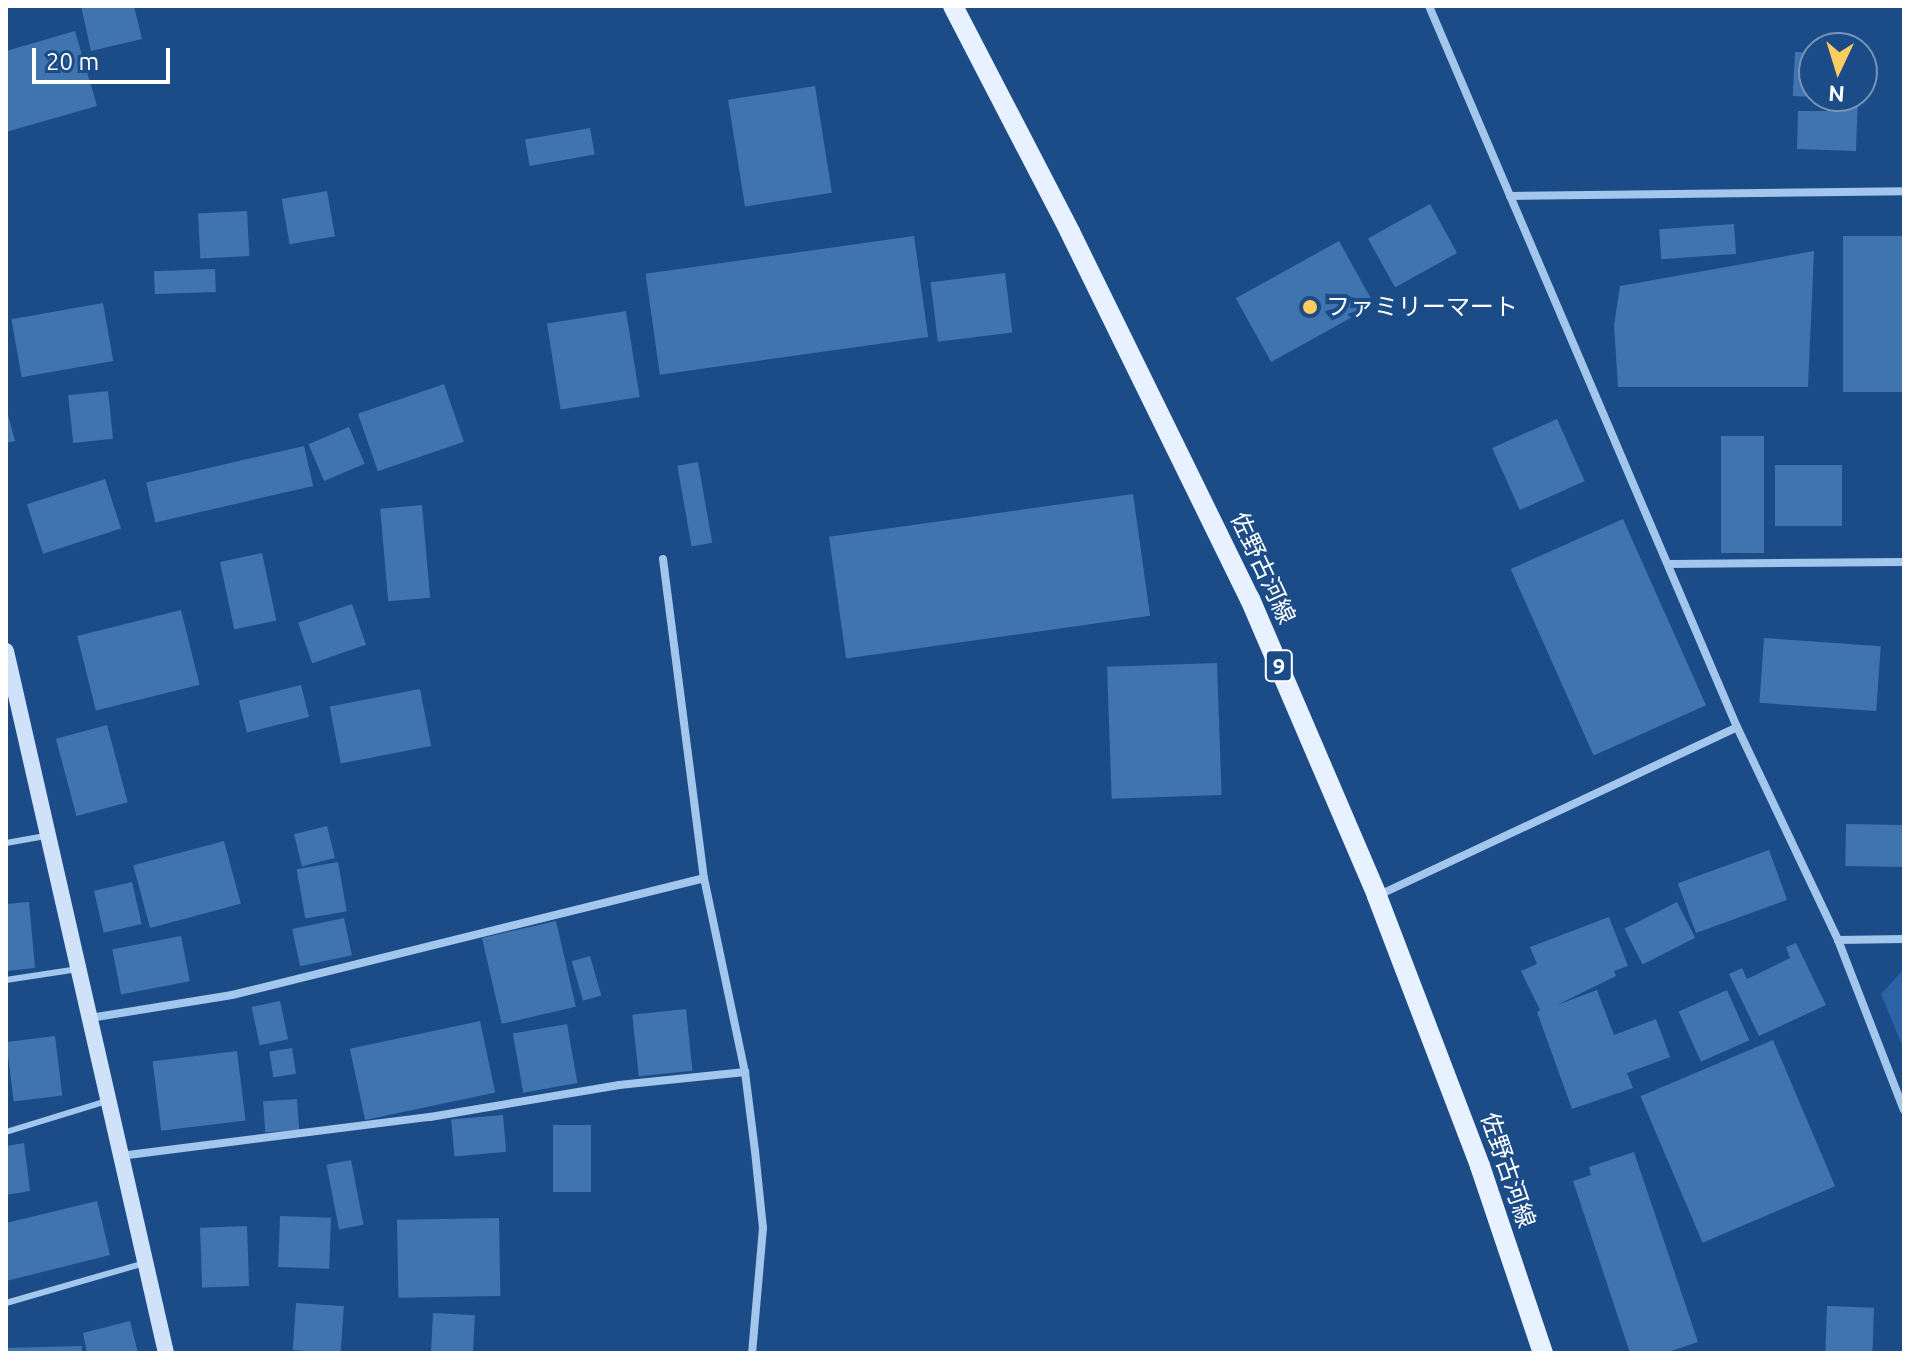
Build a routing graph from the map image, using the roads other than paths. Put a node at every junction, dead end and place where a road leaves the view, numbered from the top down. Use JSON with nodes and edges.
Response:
{"nodes":[{"id":1,"x":953,"y":6,"type":"edge"},
{"id":2,"x":1429,"y":6,"type":"edge"},
{"id":3,"x":1904,"y":191,"type":"edge"},
{"id":4,"x":1510,"y":196,"type":"junction"},
{"id":5,"x":663,"y":559,"type":"dead end"},
{"id":6,"x":1904,"y":562,"type":"edge"},
{"id":7,"x":1669,"y":564,"type":"junction"},
{"id":8,"x":6,"y":651,"type":"edge"},
{"id":9,"x":1737,"y":727,"type":"junction"},
{"id":10,"x":48,"y":835,"type":"junction"},
{"id":11,"x":6,"y":843,"type":"edge"},
{"id":12,"x":704,"y":878,"type":"junction"},
{"id":13,"x":1377,"y":896,"type":"junction"},
{"id":14,"x":1904,"y":939,"type":"edge"},
{"id":15,"x":1838,"y":940,"type":"junction"},
{"id":16,"x":78,"y":969,"type":"junction"},
{"id":17,"x":6,"y":980,"type":"edge"},
{"id":18,"x":90,"y":1018,"type":"junction"},
{"id":19,"x":745,"y":1072,"type":"junction"},
{"id":20,"x":107,"y":1101,"type":"junction"},
{"id":21,"x":1904,"y":1110,"type":"edge"},
{"id":22,"x":6,"y":1132,"type":"edge"},
{"id":23,"x":120,"y":1156,"type":"junction"},
{"id":24,"x":145,"y":1263,"type":"junction"},
{"id":25,"x":6,"y":1303,"type":"edge"},
{"id":26,"x":166,"y":1353,"type":"edge"},
{"id":27,"x":752,"y":1353,"type":"edge"},
{"id":28,"x":1543,"y":1353,"type":"edge"}],
"edges":[{"from":1,"to":13,"type":"main road","name":"佐野古河線","number":"9"},
{"from":2,"to":4,"type":"street"},
{"from":3,"to":4,"type":"street"},
{"from":4,"to":7,"type":"street"},
{"from":5,"to":12,"type":"street"},
{"from":6,"to":7,"type":"street"},
{"from":7,"to":9,"type":"street"},
{"from":8,"to":10,"type":"street"},
{"from":9,"to":13,"type":"street"},
{"from":9,"to":15,"type":"street"},
{"from":10,"to":11,"type":"lane"},
{"from":10,"to":16,"type":"street"},
{"from":12,"to":18,"type":"street"},
{"from":12,"to":19,"type":"street"},
{"from":13,"to":28,"type":"main road","name":"佐野古河線","number":"9"},
{"from":14,"to":15,"type":"street"},
{"from":15,"to":21,"type":"street"},
{"from":16,"to":17,"type":"lane"},
{"from":16,"to":18,"type":"street"},
{"from":18,"to":20,"type":"street"},
{"from":19,"to":23,"type":"street"},
{"from":19,"to":27,"type":"street"},
{"from":20,"to":22,"type":"lane"},
{"from":20,"to":23,"type":"street"},
{"from":23,"to":24,"type":"street"},
{"from":24,"to":25,"type":"lane"},
{"from":24,"to":26,"type":"street"}]}
